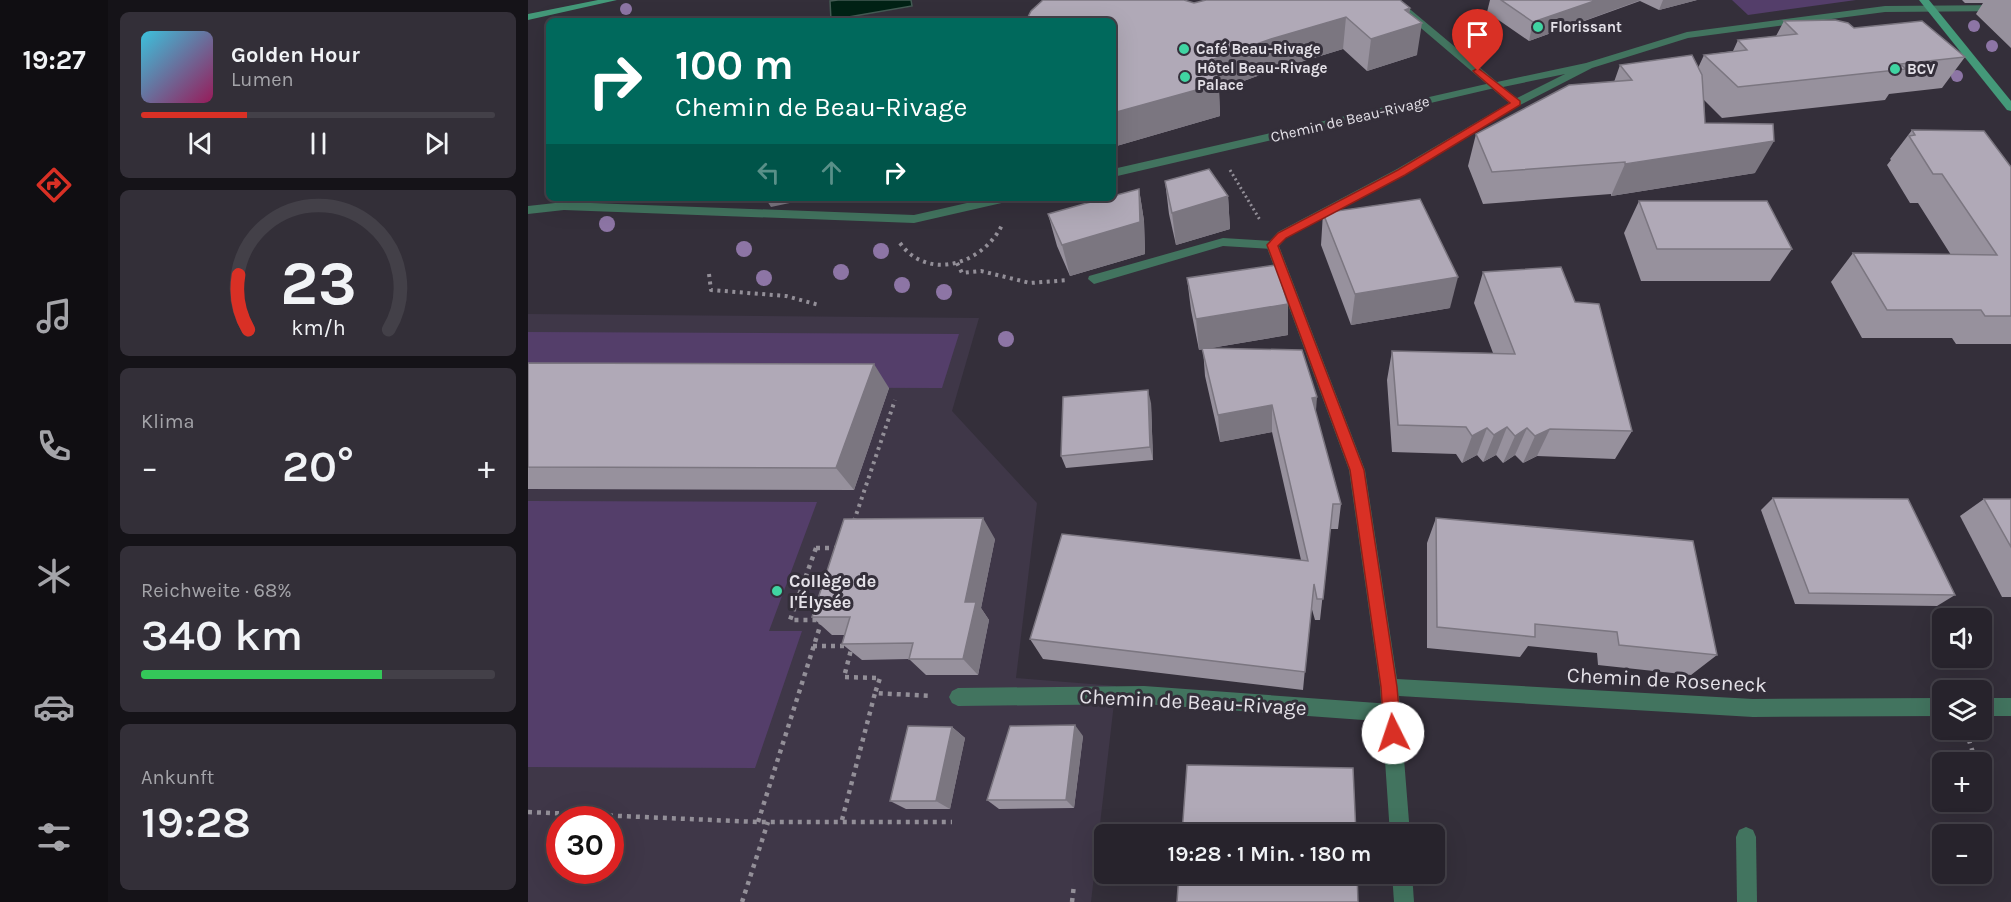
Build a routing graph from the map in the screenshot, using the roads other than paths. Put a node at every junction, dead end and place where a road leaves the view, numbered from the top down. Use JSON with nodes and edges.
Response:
{"nodes":[{"id":1,"x":612,"y":0,"type":"edge"},
{"id":2,"x":1393,"y":0,"type":"edge"},
{"id":3,"x":1924,"y":0,"type":"edge"},
{"id":4,"x":2011,"y":8,"type":"edge"},
{"id":5,"x":1934,"y":11,"type":"junction"},
{"id":6,"x":528,"y":17,"type":"edge"},
{"id":7,"x":1588,"y":66,"type":"junction"},
{"id":8,"x":1495,"y":86,"type":"junction"},
{"id":9,"x":1516,"y":103,"type":"junction"},
{"id":10,"x":2011,"y":108,"type":"edge"},
{"id":11,"x":1116,"y":172,"type":"edge"},
{"id":12,"x":993,"y":201,"type":"edge"},
{"id":13,"x":528,"y":210,"type":"edge"},
{"id":14,"x":1272,"y":245,"type":"junction"},
{"id":15,"x":1094,"y":279,"type":"road end"},
{"id":16,"x":1389,"y":687,"type":"junction"},
{"id":17,"x":958,"y":697,"type":"road end"},
{"id":18,"x":1932,"y":707,"type":"edge"},
{"id":19,"x":1992,"y":707,"type":"edge"},
{"id":20,"x":2011,"y":707,"type":"edge"},
{"id":21,"x":1391,"y":713,"type":"junction"},
{"id":22,"x":1399,"y":824,"type":"edge"},
{"id":23,"x":1746,"y":837,"type":"dead end"},
{"id":24,"x":1403,"y":884,"type":"edge"},
{"id":25,"x":1404,"y":902,"type":"edge"},
{"id":26,"x":1748,"y":902,"type":"edge"}],
"edges":[{"from":1,"to":6,"type":"main road"},
{"from":2,"to":8,"type":"street"},
{"from":3,"to":5,"type":"main road"},
{"from":4,"to":5,"type":"street","name":"Chemin de Beau-Rivage"},
{"from":5,"to":7,"type":"street","name":"Chemin de Beau-Rivage"},
{"from":5,"to":10,"type":"main road"},
{"from":7,"to":8,"type":"street","name":"Chemin de Beau-Rivage"},
{"from":7,"to":9,"type":"street","name":"Chemin de Beau-Rivage"},
{"from":8,"to":9,"type":"street"},
{"from":8,"to":11,"type":"street","name":"Chemin de Beau-Rivage"},
{"from":9,"to":14,"type":"street","name":"Chemin de Beau-Rivage"},
{"from":12,"to":13,"type":"street"},
{"from":14,"to":15,"type":"street"},
{"from":14,"to":16,"type":"street"},
{"from":16,"to":18,"type":"street","name":"Chemin de Roseneck"},
{"from":16,"to":21,"type":"street"},
{"from":17,"to":21,"type":"street","name":"Chemin de Beau-Rivage"},
{"from":19,"to":20,"type":"street"},
{"from":21,"to":22,"type":"street"},
{"from":23,"to":26,"type":"street"},
{"from":24,"to":25,"type":"street"}]}
